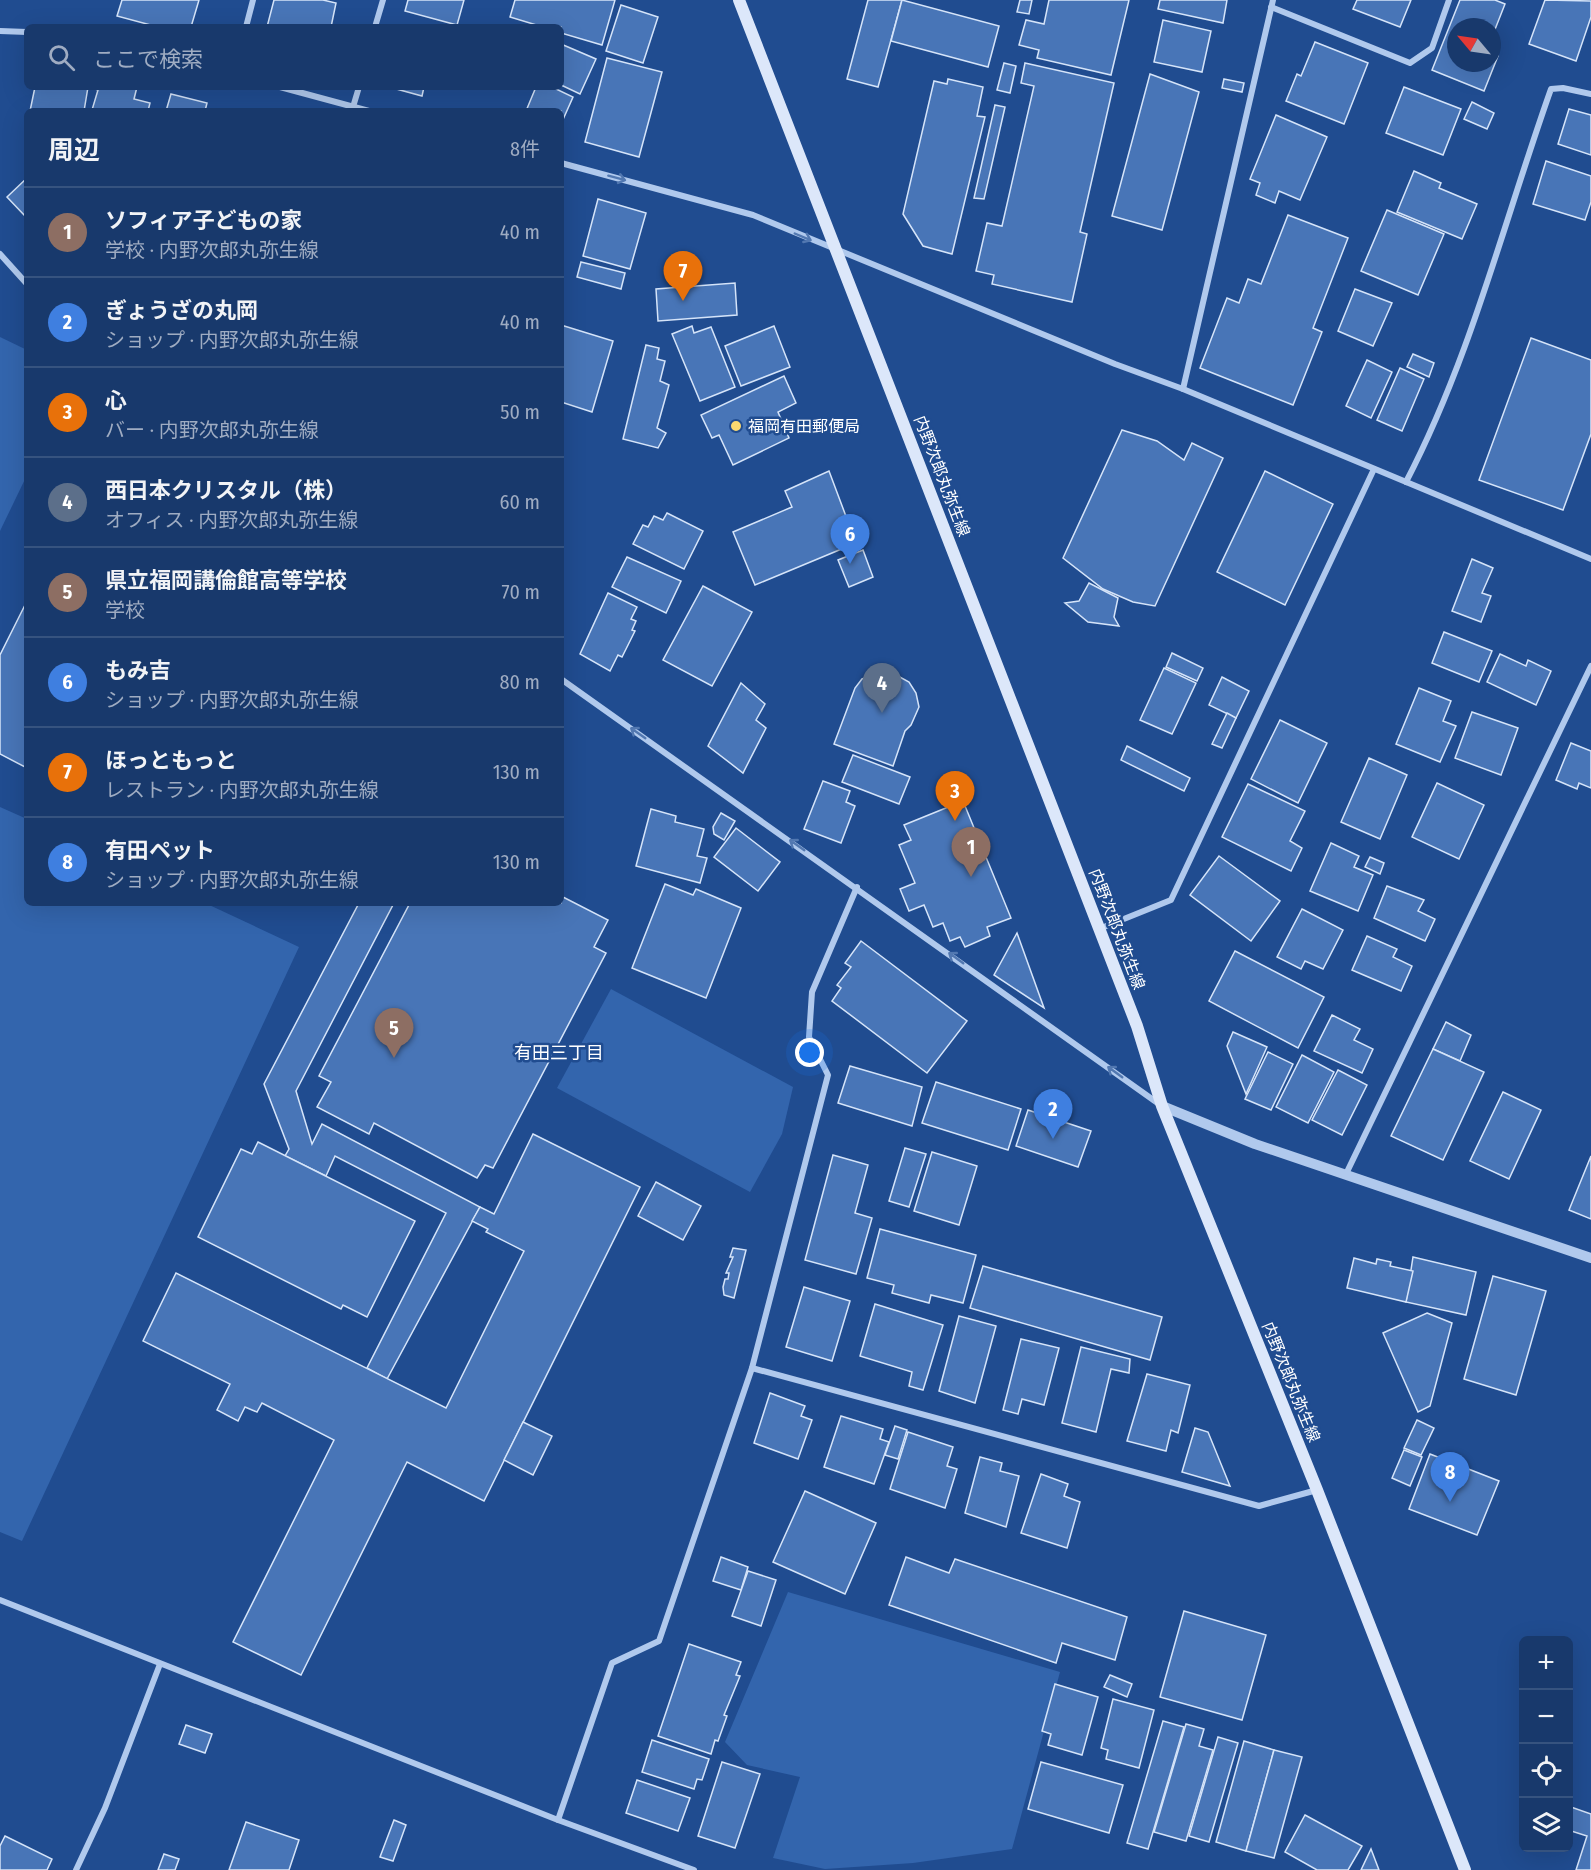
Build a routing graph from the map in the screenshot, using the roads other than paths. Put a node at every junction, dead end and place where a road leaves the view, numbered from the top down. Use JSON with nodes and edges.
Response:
{"nodes":[{"id":1,"x":253,"y":0,"type":"edge"},
{"id":2,"x":383,"y":0,"type":"edge"},
{"id":3,"x":739,"y":0,"type":"edge"},
{"id":4,"x":1449,"y":0,"type":"edge"},
{"id":5,"x":1272,"y":3,"type":"edge"},
{"id":6,"x":247,"y":24,"type":"edge"},
{"id":7,"x":376,"y":24,"type":"edge"},
{"id":8,"x":0,"y":31,"type":"edge"},
{"id":9,"x":24,"y":32,"type":"edge"},
{"id":10,"x":291,"y":90,"type":"edge"},
{"id":11,"x":358,"y":90,"type":"edge"},
{"id":12,"x":1591,"y":94,"type":"edge"},
{"id":13,"x":353,"y":107,"type":"junction"},
{"id":14,"x":357,"y":108,"type":"edge"},
{"id":15,"x":564,"y":164,"type":"edge"},
{"id":16,"x":838,"y":251,"type":"junction"},
{"id":17,"x":0,"y":254,"type":"edge"},
{"id":18,"x":24,"y":281,"type":"edge"},
{"id":19,"x":1183,"y":389,"type":"junction"},
{"id":20,"x":1374,"y":469,"type":"junction"},
{"id":21,"x":1406,"y":482,"type":"junction"},
{"id":22,"x":1591,"y":559,"type":"edge"},
{"id":23,"x":1591,"y":666,"type":"edge"},
{"id":24,"x":564,"y":681,"type":"edge"},
{"id":25,"x":857,"y":887,"type":"junction"},
{"id":26,"x":1099,"y":929,"type":"junction"},
{"id":27,"x":1162,"y":1106,"type":"junction"},
{"id":28,"x":1346,"y":1174,"type":"junction"},
{"id":29,"x":1591,"y":1258,"type":"edge"},
{"id":30,"x":752,"y":1368,"type":"junction"},
{"id":31,"x":1317,"y":1490,"type":"junction"},
{"id":32,"x":0,"y":1600,"type":"edge"},
{"id":33,"x":160,"y":1664,"type":"junction"},
{"id":34,"x":558,"y":1820,"type":"junction"},
{"id":35,"x":76,"y":1870,"type":"edge"},
{"id":36,"x":694,"y":1870,"type":"edge"},
{"id":37,"x":1465,"y":1870,"type":"edge"}],
"edges":[{"from":1,"to":6,"type":"street"},
{"from":2,"to":7,"type":"street"},
{"from":3,"to":16,"type":"main road","name":"内野次郎丸弥生線"},
{"from":4,"to":5,"type":"street"},
{"from":5,"to":19,"type":"street"},
{"from":8,"to":9,"type":"street"},
{"from":10,"to":13,"type":"street"},
{"from":11,"to":13,"type":"street"},
{"from":12,"to":21,"type":"street"},
{"from":13,"to":14,"type":"street"},
{"from":15,"to":16,"type":"street","one_way":true},
{"from":16,"to":19,"type":"street"},
{"from":16,"to":26,"type":"main road","name":"内野次郎丸弥生線"},
{"from":17,"to":18,"type":"street"},
{"from":19,"to":20,"type":"street"},
{"from":20,"to":21,"type":"street"},
{"from":20,"to":26,"type":"street"},
{"from":21,"to":22,"type":"street"},
{"from":23,"to":28,"type":"street"},
{"from":25,"to":24,"type":"street","one_way":true},
{"from":27,"to":25,"type":"street","one_way":true},
{"from":25,"to":30,"type":"street"},
{"from":26,"to":27,"type":"main road","name":"内野次郎丸弥生線"},
{"from":27,"to":28,"type":"street"},
{"from":27,"to":31,"type":"main road","name":"内野次郎丸弥生線"},
{"from":28,"to":29,"type":"street"},
{"from":30,"to":31,"type":"street"},
{"from":30,"to":34,"type":"street"},
{"from":31,"to":37,"type":"main road","name":"内野次郎丸弥生線"},
{"from":32,"to":33,"type":"street"},
{"from":33,"to":34,"type":"street"},
{"from":33,"to":35,"type":"street"},
{"from":34,"to":36,"type":"street"}]}
